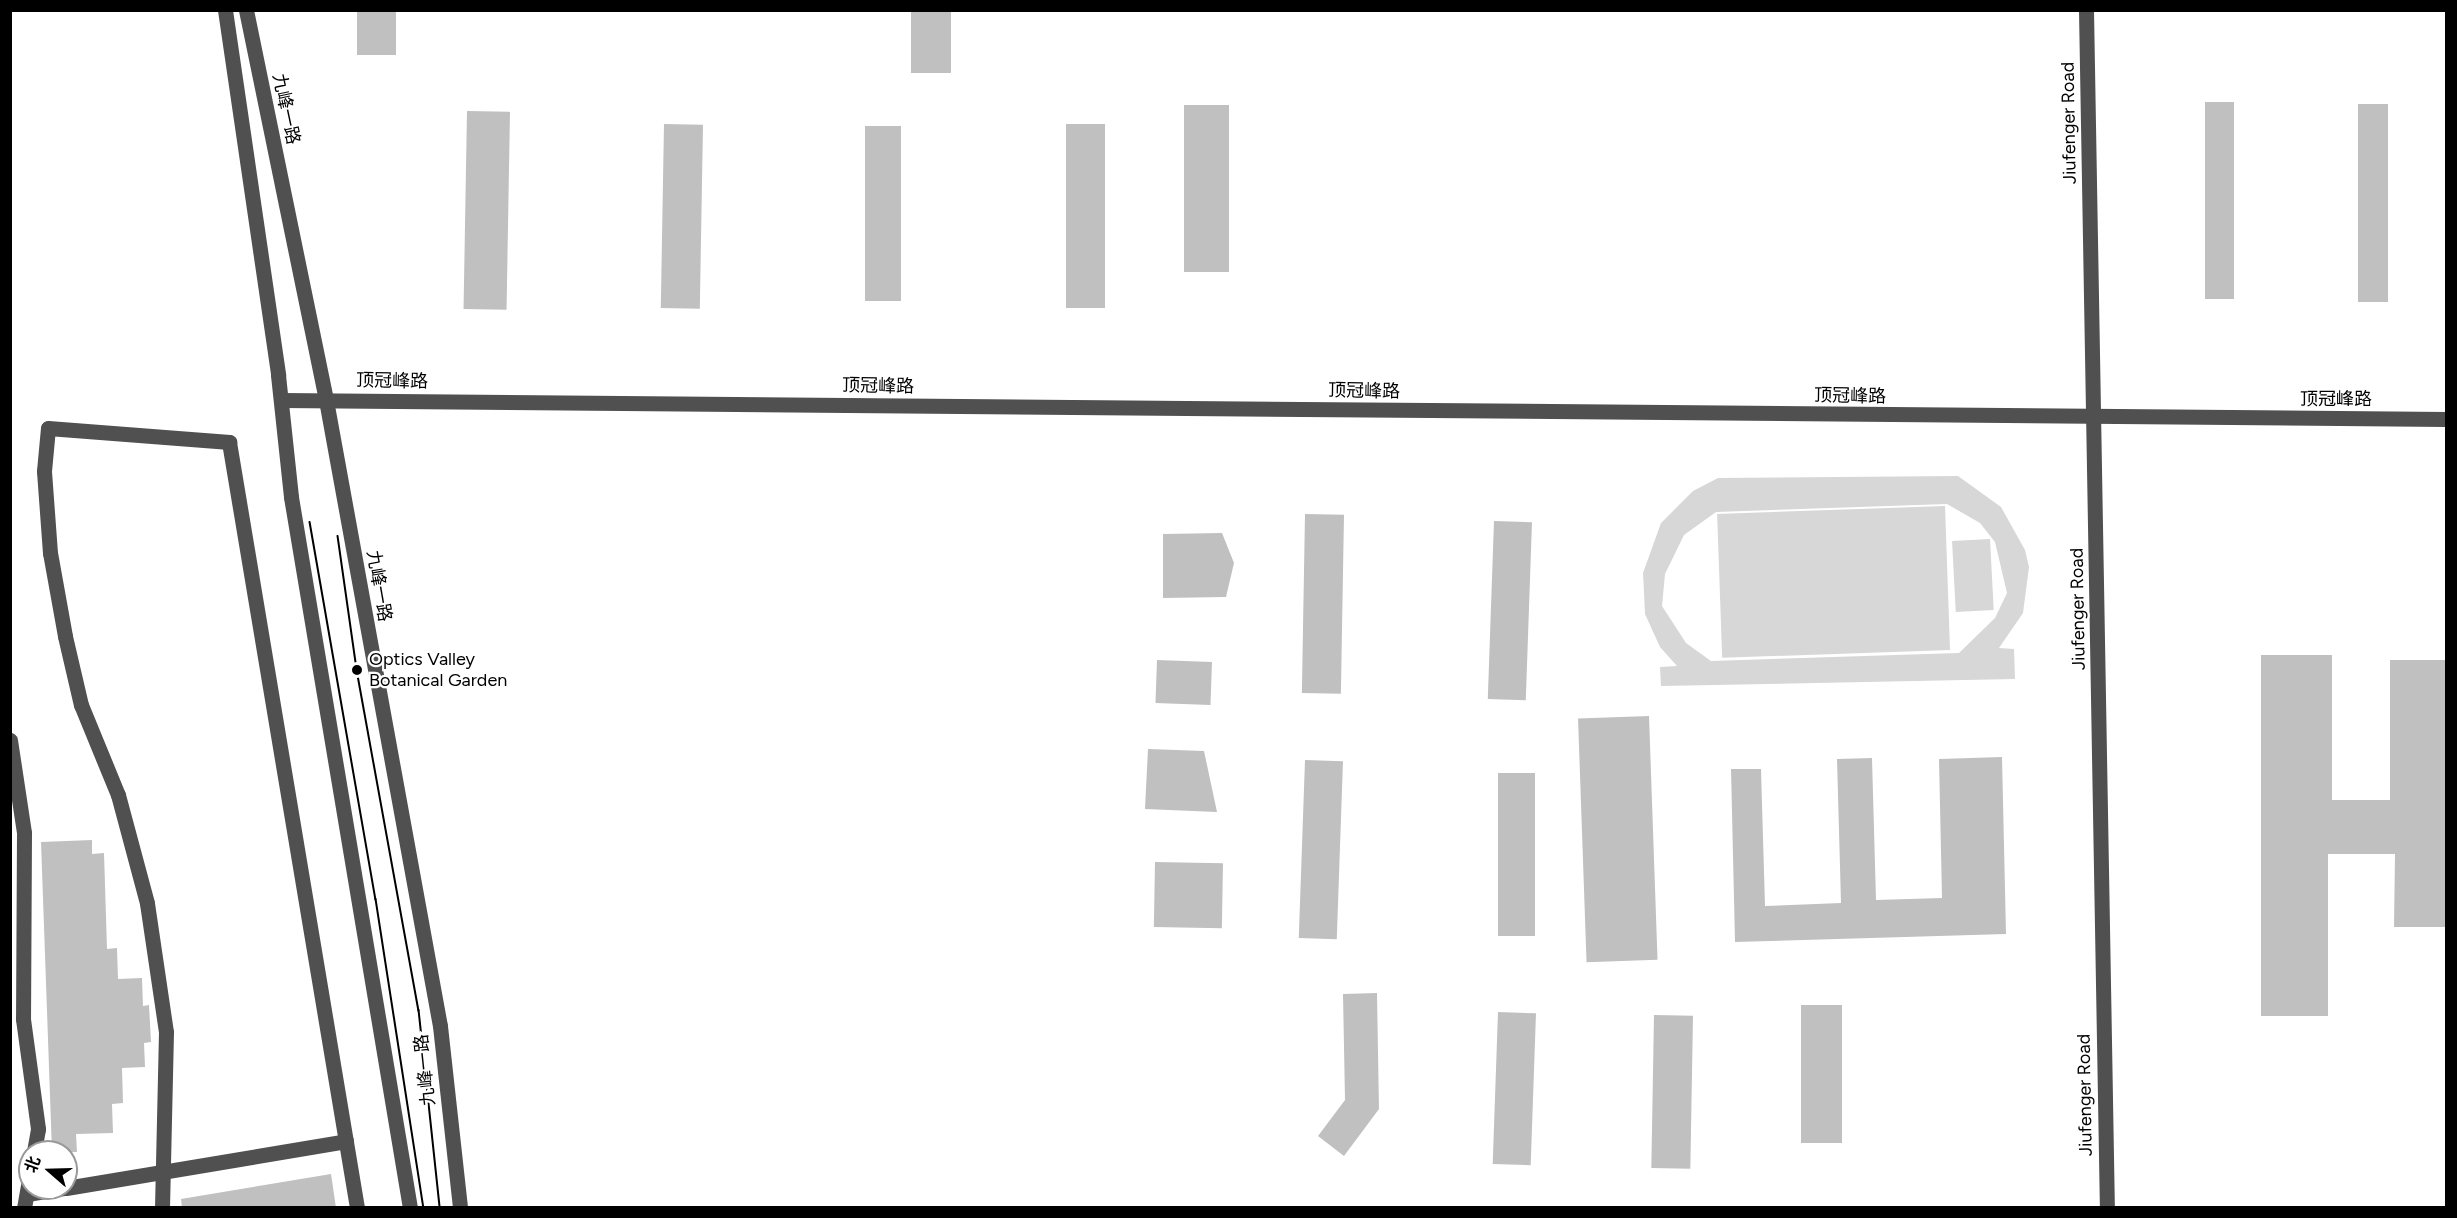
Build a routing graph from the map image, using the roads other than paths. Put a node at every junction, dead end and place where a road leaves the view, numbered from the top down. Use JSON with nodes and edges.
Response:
{"nodes":[{"id":1,"x":225,"y":10,"type":"edge"},
{"id":2,"x":246,"y":10,"type":"edge"},
{"id":3,"x":2086,"y":10,"type":"edge"},
{"id":4,"x":281,"y":400,"type":"junction"},
{"id":5,"x":326,"y":400,"type":"junction"},
{"id":6,"x":2094,"y":418,"type":"junction"},
{"id":7,"x":2446,"y":419,"type":"edge"},
{"id":8,"x":10,"y":740,"type":"edge"},
{"id":9,"x":36,"y":1140,"type":"edge"},
{"id":10,"x":346,"y":1141,"type":"junction"},
{"id":11,"x":166,"y":1170,"type":"junction"},
{"id":12,"x":78,"y":1186,"type":"edge"},
{"id":13,"x":162,"y":1208,"type":"edge"},
{"id":14,"x":357,"y":1208,"type":"edge"},
{"id":15,"x":410,"y":1208,"type":"edge"},
{"id":16,"x":460,"y":1208,"type":"edge"},
{"id":17,"x":2107,"y":1208,"type":"edge"}],
"edges":[{"from":1,"to":4,"type":"street","name":"九峰一路"},
{"from":2,"to":5,"type":"street","name":"九峰一路"},
{"from":3,"to":6,"type":"street","name":"Jiufenger Road"},
{"from":4,"to":5,"type":"street","name":"顶冠峰路"},
{"from":4,"to":15,"type":"street","name":"九峰一路"},
{"from":5,"to":6,"type":"street","name":"顶冠峰路"},
{"from":5,"to":16,"type":"street","name":"九峰一路"},
{"from":6,"to":7,"type":"street","name":"顶冠峰路"},
{"from":6,"to":17,"type":"street","name":"Jiufenger Road"},
{"from":8,"to":9,"type":"street"},
{"from":10,"to":11,"type":"street"},
{"from":10,"to":11,"type":"street"},
{"from":10,"to":14,"type":"street"},
{"from":11,"to":12,"type":"street"},
{"from":11,"to":13,"type":"street"}]}
